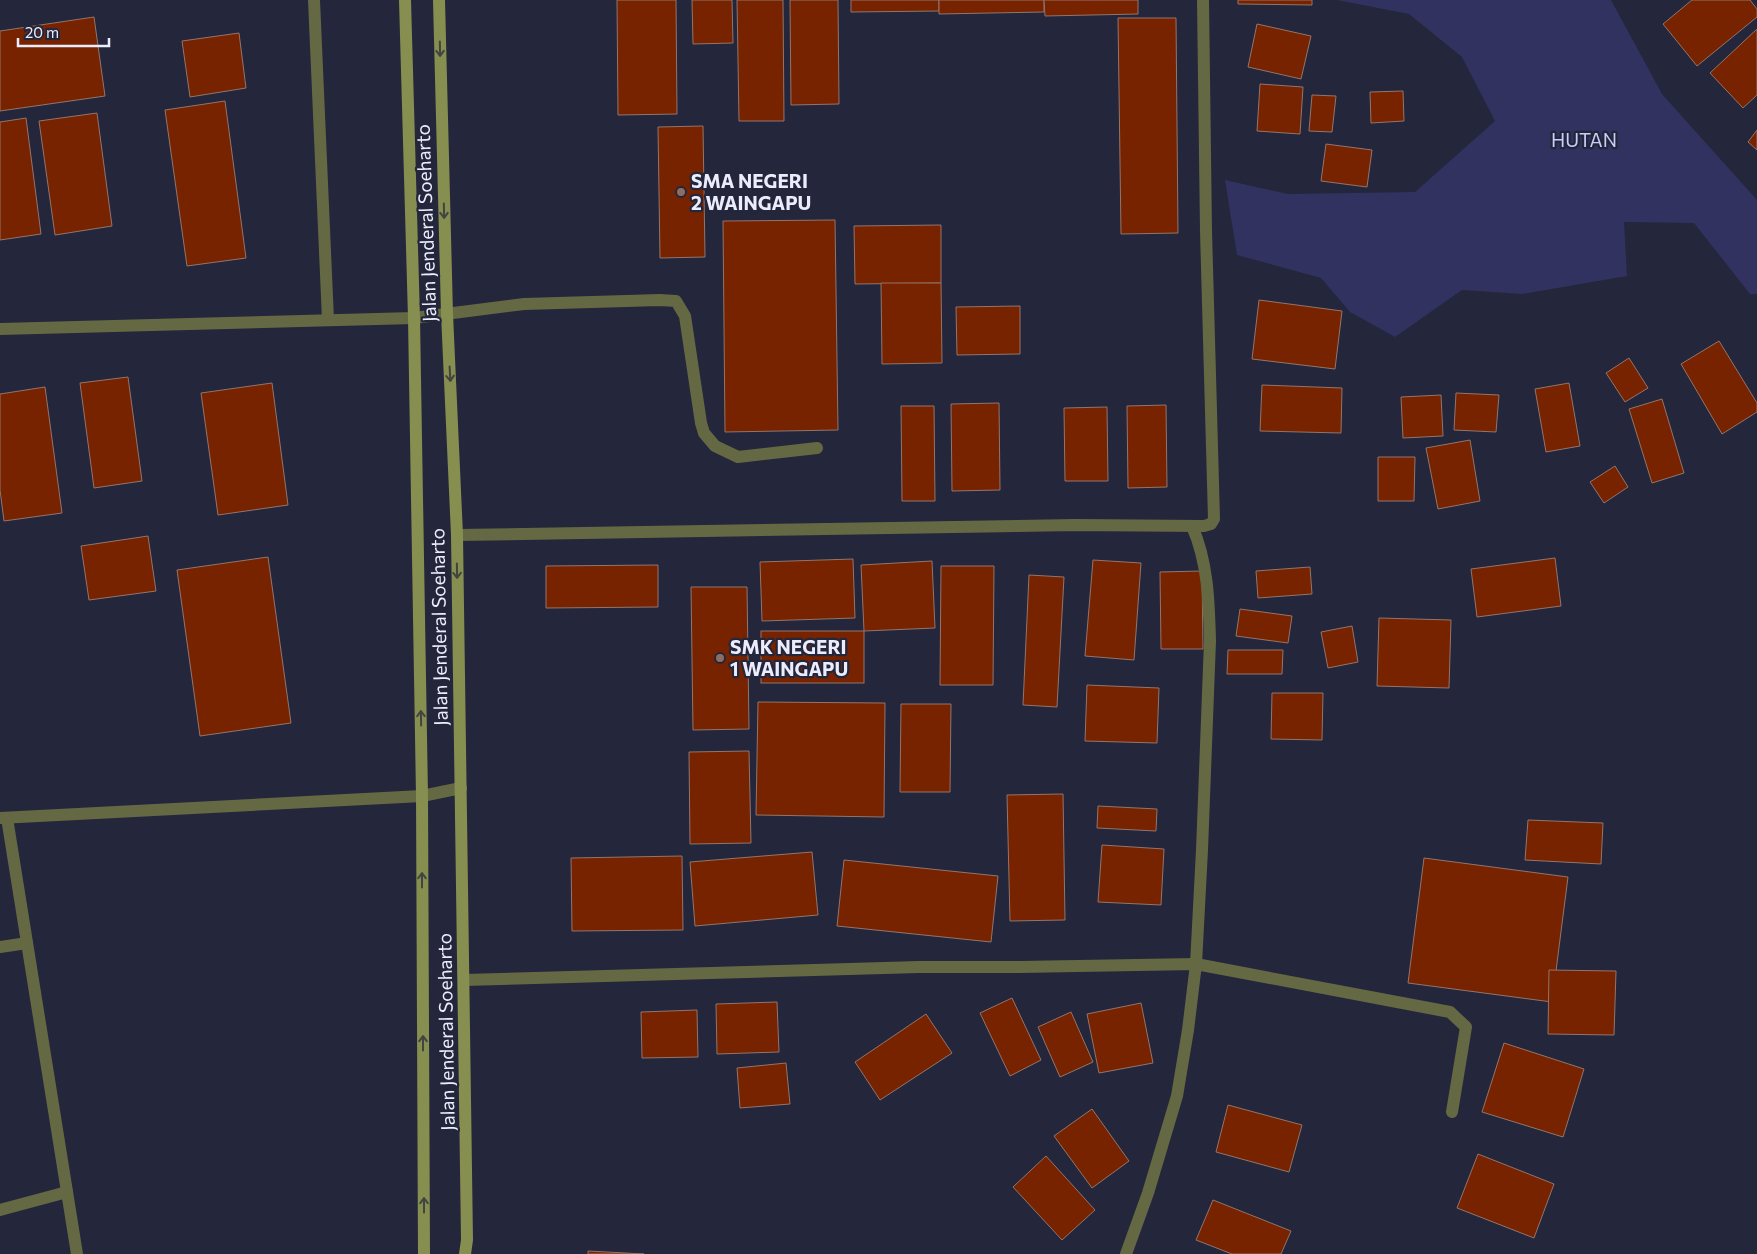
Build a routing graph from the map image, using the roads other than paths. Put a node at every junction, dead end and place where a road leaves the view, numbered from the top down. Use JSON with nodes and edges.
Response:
{"nodes":[{"id":1,"x":314,"y":0,"type":"edge"},
{"id":2,"x":405,"y":0,"type":"edge"},
{"id":3,"x":439,"y":0,"type":"edge"},
{"id":4,"x":1203,"y":0,"type":"edge"},
{"id":5,"x":447,"y":314,"type":"junction"},
{"id":6,"x":414,"y":318,"type":"junction"},
{"id":7,"x":328,"y":320,"type":"junction"},
{"id":8,"x":0,"y":329,"type":"edge"},
{"id":9,"x":817,"y":448,"type":"dead end"},
{"id":10,"x":1192,"y":526,"type":"junction"},
{"id":11,"x":457,"y":535,"type":"junction"},
{"id":12,"x":461,"y":788,"type":"junction"},
{"id":13,"x":422,"y":796,"type":"junction"},
{"id":14,"x":3,"y":818,"type":"edge"},
{"id":15,"x":27,"y":943,"type":"junction"},
{"id":16,"x":0,"y":947,"type":"edge"},
{"id":17,"x":1196,"y":964,"type":"junction"},
{"id":18,"x":464,"y":980,"type":"junction"},
{"id":19,"x":1452,"y":1112,"type":"dead end"},
{"id":20,"x":67,"y":1192,"type":"junction"},
{"id":21,"x":0,"y":1210,"type":"edge"},
{"id":22,"x":77,"y":1254,"type":"edge"},
{"id":23,"x":424,"y":1254,"type":"edge"},
{"id":24,"x":466,"y":1254,"type":"edge"},
{"id":25,"x":1126,"y":1254,"type":"edge"}],
"edges":[{"from":1,"to":7,"type":"street"},
{"from":2,"to":6,"type":"main road","name":"Jalan Jenderal Soeharto"},
{"from":3,"to":5,"type":"main road","name":"Jalan Jenderal Soeharto","one_way":true},
{"from":4,"to":10,"type":"street"},
{"from":5,"to":6,"type":"street"},
{"from":5,"to":9,"type":"street"},
{"from":5,"to":11,"type":"main road","name":"Jalan Jenderal Soeharto","one_way":true},
{"from":6,"to":7,"type":"street"},
{"from":13,"to":6,"type":"main road","name":"Jalan Jenderal Soeharto","one_way":true},
{"from":7,"to":8,"type":"street"},
{"from":10,"to":11,"type":"street"},
{"from":10,"to":17,"type":"street"},
{"from":11,"to":12,"type":"main road","name":"Jalan Jenderal Soeharto","one_way":true},
{"from":12,"to":13,"type":"street"},
{"from":12,"to":18,"type":"main road","name":"Jalan Jenderal Soeharto"},
{"from":13,"to":14,"type":"street"},
{"from":23,"to":13,"type":"main road","name":"Jalan Jenderal Soeharto","one_way":true},
{"from":14,"to":15,"type":"street"},
{"from":15,"to":16,"type":"street"},
{"from":15,"to":20,"type":"street"},
{"from":17,"to":18,"type":"street"},
{"from":17,"to":19,"type":"street"},
{"from":17,"to":25,"type":"street"},
{"from":18,"to":24,"type":"main road","name":"Jalan Jenderal Soeharto"},
{"from":20,"to":21,"type":"street"},
{"from":20,"to":22,"type":"street"}]}
